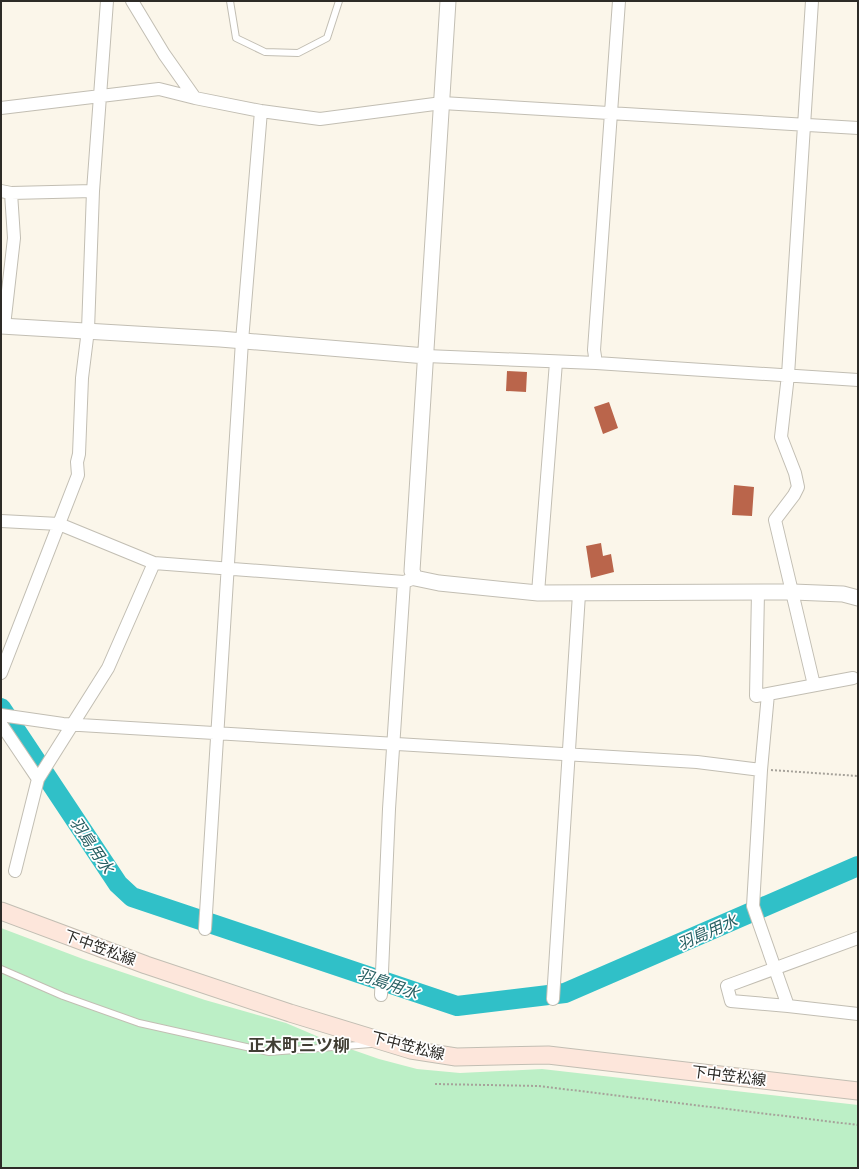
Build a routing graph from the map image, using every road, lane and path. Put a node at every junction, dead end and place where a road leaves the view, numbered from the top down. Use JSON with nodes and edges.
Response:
{"nodes":[{"id":1,"x":107,"y":1,"type":"edge"},
{"id":2,"x":132,"y":1,"type":"edge"},
{"id":3,"x":230,"y":1,"type":"edge"},
{"id":4,"x":339,"y":1,"type":"edge"},
{"id":5,"x":448,"y":1,"type":"edge"},
{"id":6,"x":619,"y":1,"type":"edge"},
{"id":7,"x":812,"y":1,"type":"edge"},
{"id":8,"x":100,"y":97,"type":"junction"},
{"id":9,"x":195,"y":98,"type":"junction"},
{"id":10,"x":442,"y":103,"type":"junction"},
{"id":11,"x":1,"y":108,"type":"edge"},
{"id":12,"x":261,"y":110,"type":"junction"},
{"id":13,"x":611,"y":113,"type":"junction"},
{"id":14,"x":804,"y":125,"type":"junction"},
{"id":15,"x":858,"y":128,"type":"edge"},
{"id":16,"x":94,"y":191,"type":"junction"},
{"id":17,"x":6,"y":192,"type":"edge"},
{"id":18,"x":3,"y":326,"type":"edge"},
{"id":19,"x":88,"y":330,"type":"junction"},
{"id":20,"x":242,"y":341,"type":"junction"},
{"id":21,"x":426,"y":356,"type":"junction"},
{"id":22,"x":556,"y":362,"type":"junction"},
{"id":23,"x":596,"y":363,"type":"junction"},
{"id":24,"x":788,"y":376,"type":"junction"},
{"id":25,"x":858,"y":380,"type":"edge"},
{"id":26,"x":1,"y":521,"type":"edge"},
{"id":27,"x":59,"y":524,"type":"junction"},
{"id":28,"x":154,"y":563,"type":"junction"},
{"id":29,"x":229,"y":568,"type":"junction"},
{"id":30,"x":410,"y":580,"type":"junction"},
{"id":31,"x":758,"y":592,"type":"junction"},
{"id":32,"x":793,"y":592,"type":"junction"},
{"id":33,"x":538,"y":593,"type":"junction"},
{"id":34,"x":579,"y":594,"type":"junction"},
{"id":35,"x":858,"y":598,"type":"edge"},
{"id":36,"x":1,"y":673,"type":"edge"},
{"id":37,"x":853,"y":678,"type":"dead end"},
{"id":38,"x":814,"y":685,"type":"junction"},
{"id":39,"x":768,"y":694,"type":"junction"},
{"id":40,"x":1,"y":715,"type":"edge"},
{"id":41,"x":1,"y":724,"type":"edge"},
{"id":42,"x":73,"y":725,"type":"junction"},
{"id":43,"x":217,"y":734,"type":"junction"},
{"id":44,"x":394,"y":744,"type":"junction"},
{"id":45,"x":570,"y":754,"type":"junction"},
{"id":46,"x":761,"y":770,"type":"junction"},
{"id":47,"x":858,"y":776,"type":"edge"},
{"id":48,"x":39,"y":778,"type":"junction"},
{"id":49,"x":15,"y":870,"type":"dead end"},
{"id":50,"x":1,"y":911,"type":"edge"},
{"id":51,"x":205,"y":929,"type":"dead end"},
{"id":52,"x":858,"y":938,"type":"edge"},
{"id":53,"x":775,"y":969,"type":"junction"},
{"id":54,"x":1,"y":970,"type":"edge"},
{"id":55,"x":380,"y":995,"type":"dead end"},
{"id":56,"x":553,"y":999,"type":"dead end"},
{"id":57,"x":788,"y":1006,"type":"junction"},
{"id":58,"x":858,"y":1014,"type":"edge"},
{"id":59,"x":387,"y":1042,"type":"junction"},
{"id":60,"x":435,"y":1084,"type":"dead end"},
{"id":61,"x":858,"y":1091,"type":"edge"},
{"id":62,"x":858,"y":1125,"type":"edge"}],
"edges":[{"from":1,"to":8,"type":"street"},
{"from":2,"to":9,"type":"street"},
{"from":3,"to":4,"type":"lane"},
{"from":5,"to":10,"type":"street"},
{"from":6,"to":13,"type":"street"},
{"from":7,"to":14,"type":"street"},
{"from":8,"to":9,"type":"street"},
{"from":8,"to":11,"type":"street"},
{"from":8,"to":16,"type":"street"},
{"from":9,"to":12,"type":"street"},
{"from":10,"to":12,"type":"street"},
{"from":10,"to":13,"type":"street"},
{"from":10,"to":21,"type":"street"},
{"from":12,"to":20,"type":"street"},
{"from":13,"to":14,"type":"street"},
{"from":13,"to":23,"type":"street"},
{"from":14,"to":15,"type":"street"},
{"from":14,"to":24,"type":"street"},
{"from":16,"to":17,"type":"street"},
{"from":16,"to":19,"type":"street"},
{"from":17,"to":18,"type":"street"},
{"from":18,"to":19,"type":"street"},
{"from":19,"to":20,"type":"street"},
{"from":19,"to":27,"type":"street"},
{"from":20,"to":21,"type":"street"},
{"from":20,"to":29,"type":"street"},
{"from":21,"to":22,"type":"street"},
{"from":21,"to":30,"type":"street"},
{"from":22,"to":23,"type":"street"},
{"from":22,"to":33,"type":"street"},
{"from":23,"to":24,"type":"street"},
{"from":24,"to":25,"type":"street"},
{"from":24,"to":32,"type":"street"},
{"from":26,"to":27,"type":"street"},
{"from":27,"to":28,"type":"street"},
{"from":27,"to":36,"type":"street"},
{"from":28,"to":29,"type":"street"},
{"from":28,"to":42,"type":"street"},
{"from":29,"to":30,"type":"street"},
{"from":29,"to":43,"type":"street"},
{"from":30,"to":33,"type":"street"},
{"from":30,"to":44,"type":"street"},
{"from":31,"to":32,"type":"street"},
{"from":31,"to":34,"type":"street"},
{"from":31,"to":39,"type":"street"},
{"from":32,"to":35,"type":"street"},
{"from":32,"to":38,"type":"street"},
{"from":33,"to":34,"type":"street"},
{"from":34,"to":45,"type":"street"},
{"from":37,"to":38,"type":"street"},
{"from":38,"to":39,"type":"street"},
{"from":39,"to":46,"type":"street"},
{"from":40,"to":42,"type":"street"},
{"from":41,"to":48,"type":"street"},
{"from":42,"to":43,"type":"street"},
{"from":42,"to":48,"type":"street"},
{"from":43,"to":44,"type":"street"},
{"from":43,"to":51,"type":"street"},
{"from":44,"to":45,"type":"street"},
{"from":44,"to":55,"type":"street"},
{"from":45,"to":46,"type":"street"},
{"from":45,"to":56,"type":"street"},
{"from":46,"to":47,"type":"path"},
{"from":46,"to":53,"type":"street"},
{"from":48,"to":49,"type":"street"},
{"from":50,"to":59,"type":"main road","name":"下中笠松線"},
{"from":52,"to":53,"type":"street"},
{"from":53,"to":57,"type":"street"},
{"from":53,"to":57,"type":"street"},
{"from":54,"to":59,"type":"lane"},
{"from":57,"to":58,"type":"street"},
{"from":59,"to":61,"type":"main road","name":"下中笠松線"},
{"from":60,"to":62,"type":"path"}]}
